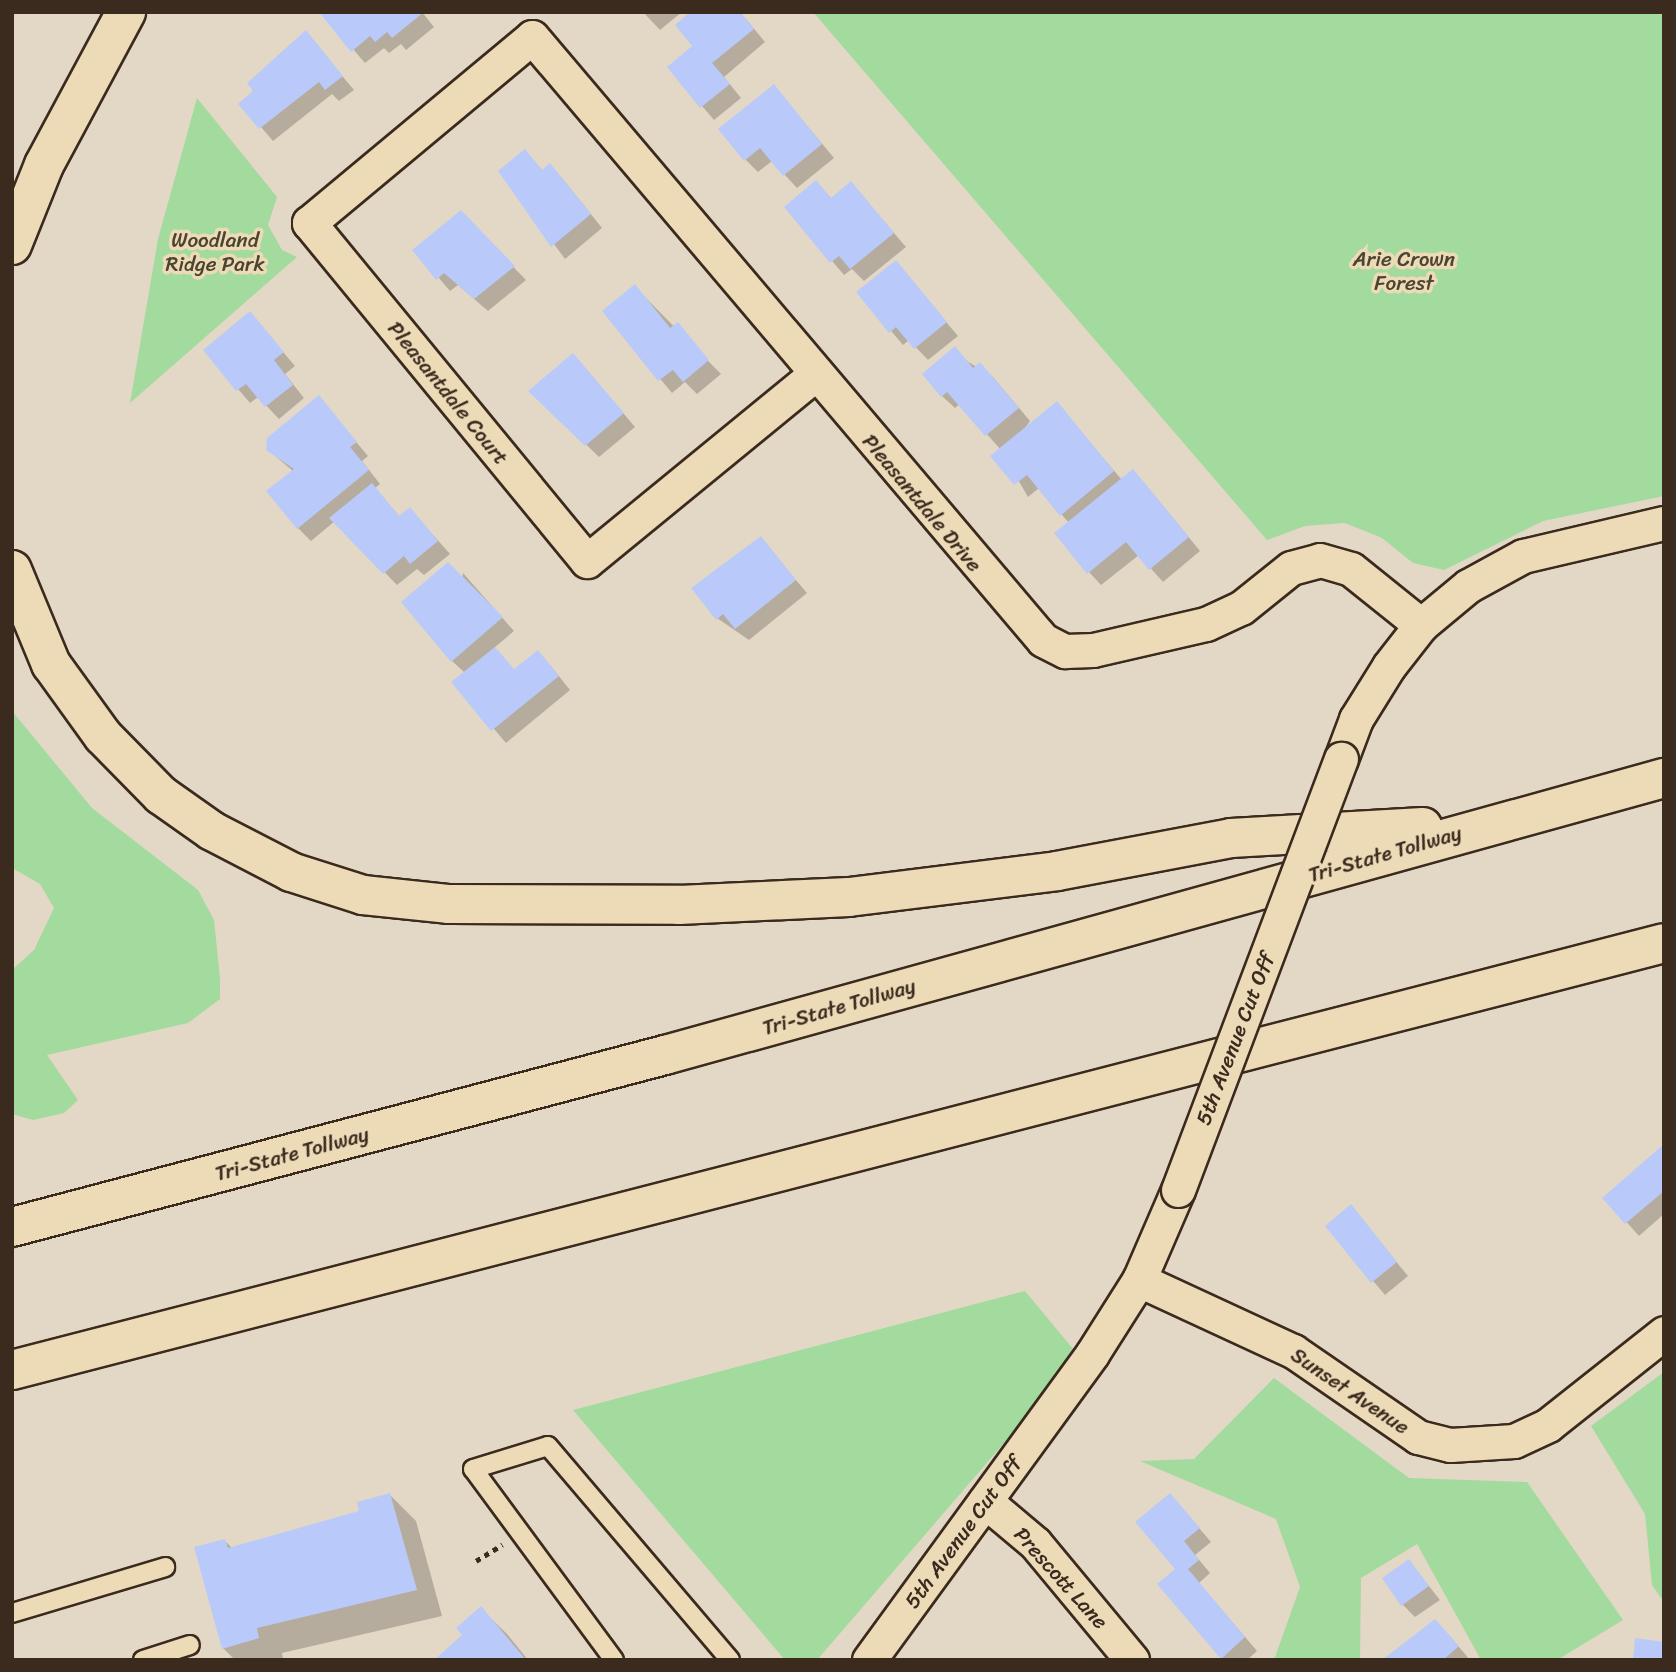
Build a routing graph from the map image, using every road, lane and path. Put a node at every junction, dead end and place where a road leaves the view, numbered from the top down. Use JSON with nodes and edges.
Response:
{"nodes":[{"id":1,"x":126,"y":12,"type":"edge"},
{"id":2,"x":532,"y":37,"type":"joint"},
{"id":3,"x":12,"y":245,"type":"edge"},
{"id":4,"x":813,"y":376,"type":"junction"},
{"id":5,"x":1664,"y":523,"type":"edge"},
{"id":6,"x":12,"y":570,"type":"edge"},
{"id":7,"x":1421,"y":625,"type":"junction"},
{"id":8,"x":1664,"y":778,"type":"edge"},
{"id":9,"x":1498,"y":823,"type":"junction"},
{"id":10,"x":1664,"y":943,"type":"edge"},
{"id":11,"x":12,"y":1227,"type":"edge"},
{"id":12,"x":1139,"y":1280,"type":"junction"},
{"id":13,"x":1664,"y":1333,"type":"edge"},
{"id":14,"x":12,"y":1370,"type":"edge"},
{"id":15,"x":985,"y":1501,"type":"junction"},
{"id":16,"x":165,"y":1567,"type":"dead end"},
{"id":17,"x":12,"y":1613,"type":"edge"},
{"id":18,"x":190,"y":1645,"type":"dead end"},
{"id":19,"x":143,"y":1660,"type":"edge"},
{"id":20,"x":614,"y":1660,"type":"edge"},
{"id":21,"x":730,"y":1660,"type":"edge"},
{"id":22,"x":869,"y":1660,"type":"edge"},
{"id":23,"x":1132,"y":1660,"type":"edge"}],
"edges":[{"from":1,"to":3,"type":"highway"},
{"from":2,"to":4,"type":"street","name":"Pleasantdale Drive"},
{"from":2,"to":4,"type":"street","name":"Pleasantdale Court"},
{"from":4,"to":7,"type":"street","name":"Pleasantdale Drive"},
{"from":5,"to":7,"type":"street","name":"5th Avenue Cut Off"},
{"from":6,"to":9,"type":"highway"},
{"from":7,"to":12,"type":"street","name":"5th Avenue Cut Off","bridge":true},
{"from":8,"to":9,"type":"highway","name":"Tri-State Tollway"},
{"from":9,"to":11,"type":"highway","name":"Tri-State Tollway"},
{"from":10,"to":14,"type":"highway"},
{"from":12,"to":13,"type":"street","name":"Sunset Avenue"},
{"from":12,"to":15,"type":"street","name":"5th Avenue Cut Off"},
{"from":15,"to":22,"type":"street","name":"5th Avenue Cut Off"},
{"from":15,"to":23,"type":"street","name":"Prescott Lane"},
{"from":16,"to":17,"type":"lane"},
{"from":18,"to":19,"type":"lane"},
{"from":20,"to":21,"type":"lane"}]}
